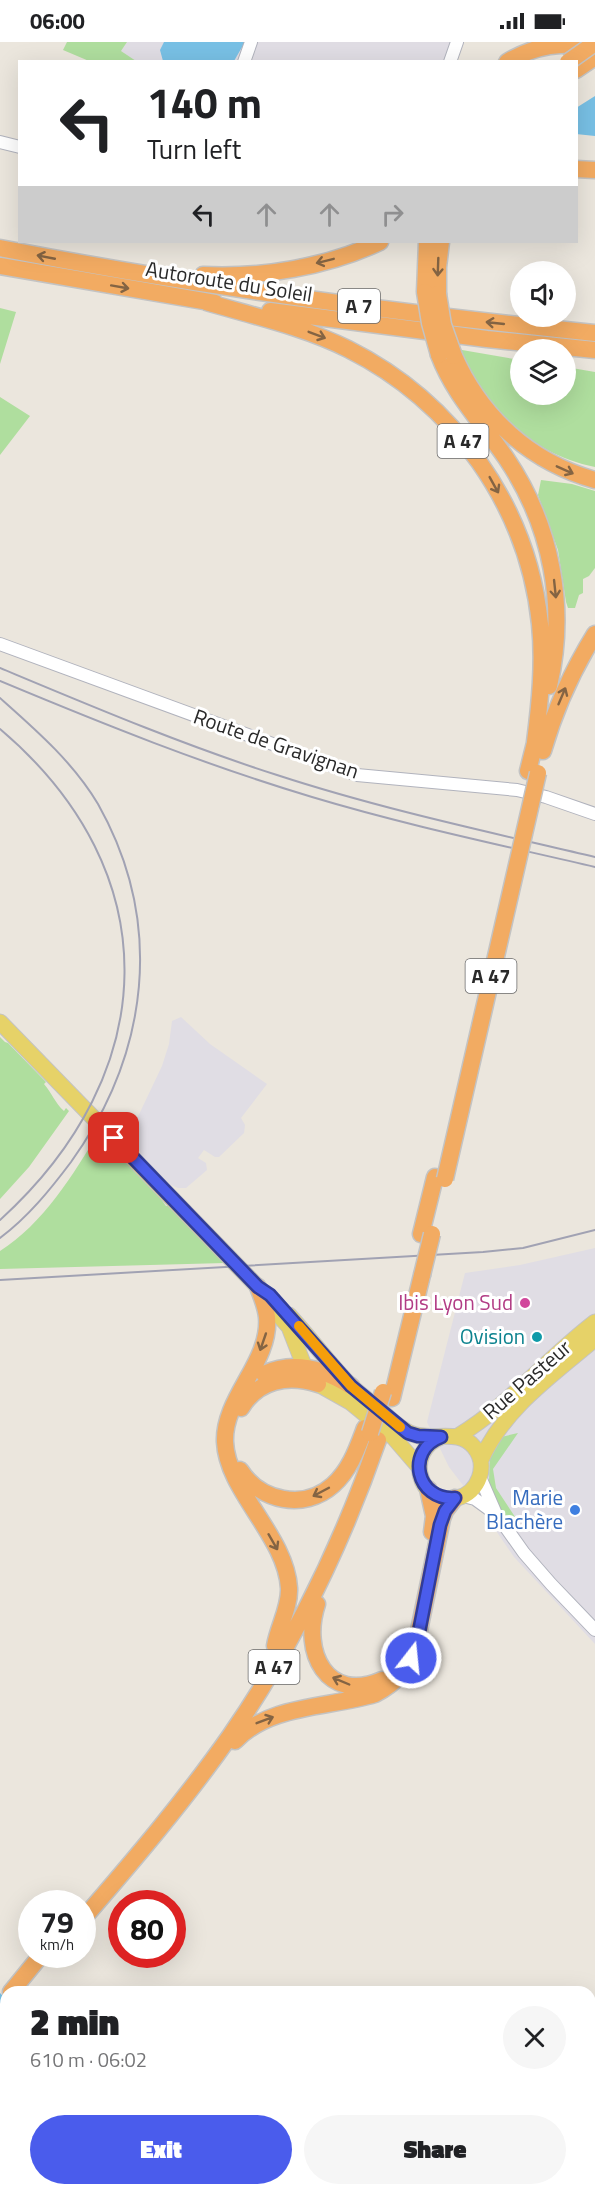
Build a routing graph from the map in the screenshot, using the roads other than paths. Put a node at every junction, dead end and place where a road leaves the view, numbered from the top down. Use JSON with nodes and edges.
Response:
{"nodes":[{"id":1,"x":251,"y":42,"type":"edge"},
{"id":2,"x":457,"y":42,"type":"edge"},
{"id":3,"x":595,"y":44,"type":"edge"},
{"id":4,"x":245,"y":60,"type":"edge"},
{"id":5,"x":451,"y":60,"type":"edge"},
{"id":6,"x":511,"y":60,"type":"edge"},
{"id":7,"x":580,"y":64,"type":"edge"},
{"id":8,"x":0,"y":142,"type":"edge"},
{"id":9,"x":18,"y":146,"type":"edge"},
{"id":10,"x":578,"y":168,"type":"edge"},
{"id":11,"x":595,"y":171,"type":"edge"},
{"id":12,"x":377,"y":243,"type":"edge"},
{"id":13,"x":428,"y":243,"type":"edge"},
{"id":14,"x":441,"y":243,"type":"edge"},
{"id":15,"x":0,"y":248,"type":"edge"},
{"id":16,"x":0,"y":266,"type":"edge"},
{"id":17,"x":124,"y":270,"type":"junction"},
{"id":18,"x":432,"y":293,"type":"junction"},
{"id":19,"x":206,"y":302,"type":"junction"},
{"id":20,"x":595,"y":333,"type":"edge"},
{"id":21,"x":595,"y":350,"type":"edge"},
{"id":22,"x":446,"y":356,"type":"junction"},
{"id":23,"x":595,"y":480,"type":"edge"},
{"id":24,"x":595,"y":634,"type":"edge"},
{"id":25,"x":595,"y":643,"type":"edge"},
{"id":26,"x":0,"y":644,"type":"edge"},
{"id":27,"x":579,"y":660,"type":"junction"},
{"id":28,"x":535,"y":742,"type":"junction"},
{"id":29,"x":533,"y":772,"type":"junction"},
{"id":30,"x":595,"y":814,"type":"edge"},
{"id":31,"x":0,"y":1022,"type":"edge"},
{"id":32,"x":417,"y":1275,"type":"junction"},
{"id":33,"x":258,"y":1287,"type":"junction"},
{"id":34,"x":595,"y":1322,"type":"edge"},
{"id":35,"x":595,"y":1339,"type":"edge"},
{"id":36,"x":313,"y":1342,"type":"junction"},
{"id":37,"x":306,"y":1368,"type":"junction"},
{"id":38,"x":288,"y":1379,"type":"junction"},
{"id":39,"x":318,"y":1384,"type":"junction"},
{"id":40,"x":351,"y":1386,"type":"junction"},
{"id":41,"x":385,"y":1388,"type":"junction"},
{"id":42,"x":240,"y":1394,"type":"junction"},
{"id":43,"x":371,"y":1434,"type":"junction"},
{"id":44,"x":458,"y":1436,"type":"junction"},
{"id":45,"x":441,"y":1437,"type":"junction"},
{"id":46,"x":481,"y":1460,"type":"junction"},
{"id":47,"x":419,"y":1467,"type":"junction"},
{"id":48,"x":480,"y":1477,"type":"junction"},
{"id":49,"x":428,"y":1489,"type":"junction"},
{"id":50,"x":459,"y":1497,"type":"junction"},
{"id":51,"x":497,"y":1515,"type":"junction"},
{"id":52,"x":346,"y":1525,"type":"junction"},
{"id":53,"x":595,"y":1630,"type":"edge"},
{"id":54,"x":275,"y":1646,"type":"junction"},
{"id":55,"x":125,"y":1869,"type":"junction"},
{"id":56,"x":95,"y":1890,"type":"edge"},
{"id":57,"x":96,"y":1903,"type":"edge"},
{"id":58,"x":35,"y":1968,"type":"edge"},
{"id":59,"x":38,"y":1968,"type":"edge"},
{"id":60,"x":17,"y":1986,"type":"edge"},
{"id":61,"x":26,"y":1986,"type":"edge"}],
"edges":[{"from":1,"to":4,"type":"street"},
{"from":2,"to":5,"type":"street"},
{"from":3,"to":6,"type":"highway"},
{"from":3,"to":7,"type":"highway","bridge":true},
{"from":8,"to":9,"type":"street"},
{"from":10,"to":11,"type":"highway"},
{"from":12,"to":17,"type":"highway","one_way":true},
{"from":13,"to":18,"type":"highway","number":"A 47"},
{"from":14,"to":18,"type":"highway","one_way":true},
{"from":17,"to":15,"type":"highway","name":"Autoroute du Soleil","number":"A 7","one_way":true},
{"from":16,"to":19,"type":"highway","name":"Autoroute du Soleil","number":"A 7","one_way":true},
{"from":20,"to":17,"type":"highway","name":"Autoroute du Soleil","number":"A 7","one_way":true},
{"from":18,"to":22,"type":"highway","number":"A 47","bridge":true},
{"from":19,"to":21,"type":"highway","name":"Autoroute du Soleil","number":"A 7"},
{"from":19,"to":28,"type":"highway","number":"A 47","one_way":true},
{"from":22,"to":23,"type":"highway","one_way":true},
{"from":22,"to":28,"type":"highway","number":"A 47","one_way":true},
{"from":24,"to":27,"type":"highway","number":"A 47"},
{"from":25,"to":27,"type":"highway"},
{"from":26,"to":30,"type":"street","name":"Route de Gravignan"},
{"from":29,"to":27,"type":"highway","number":"A 47","one_way":true},
{"from":28,"to":29,"type":"highway","number":"A 47"},
{"from":29,"to":32,"type":"highway","number":"A 47"},
{"from":31,"to":33,"type":"main road"},
{"from":32,"to":41,"type":"highway","number":"A 47"},
{"from":32,"to":41,"type":"highway","number":"A 47"},
{"from":33,"to":36,"type":"main road"},
{"from":33,"to":37,"type":"main road"},
{"from":33,"to":42,"type":"highway","one_way":true},
{"from":34,"to":44,"type":"main road","name":"Rue Pasteur"},
{"from":35,"to":46,"type":"main road","name":"Rue Pasteur"},
{"from":36,"to":37,"type":"main road"},
{"from":36,"to":40,"type":"main road"},
{"from":37,"to":38,"type":"main road"},
{"from":37,"to":39,"type":"main road"},
{"from":37,"to":40,"type":"highway"},
{"from":37,"to":42,"type":"highway"},
{"from":38,"to":39,"type":"highway"},
{"from":43,"to":38,"type":"highway","one_way":true},
{"from":39,"to":47,"type":"main road"},
{"from":40,"to":45,"type":"main road"},
{"from":41,"to":43,"type":"highway","number":"A 47","bridge":true},
{"from":42,"to":54,"type":"highway","one_way":true},
{"from":43,"to":52,"type":"highway","number":"A 47"},
{"from":43,"to":54,"type":"highway","number":"A 47"},
{"from":44,"to":45,"type":"main road"},
{"from":44,"to":46,"type":"main road"},
{"from":45,"to":47,"type":"main road"},
{"from":46,"to":48,"type":"main road"},
{"from":47,"to":49,"type":"main road"},
{"from":48,"to":50,"type":"main road"},
{"from":48,"to":51,"type":"street"},
{"from":49,"to":50,"type":"main road"},
{"from":49,"to":52,"type":"highway","one_way":true},
{"from":50,"to":51,"type":"street"},
{"from":55,"to":50,"type":"highway","one_way":true},
{"from":51,"to":53,"type":"street"},
{"from":52,"to":55,"type":"highway","number":"A 47"},
{"from":54,"to":56,"type":"highway","number":"A 47"},
{"from":55,"to":57,"type":"highway","number":"A 47"},
{"from":58,"to":60,"type":"highway"},
{"from":59,"to":61,"type":"highway"}]}
